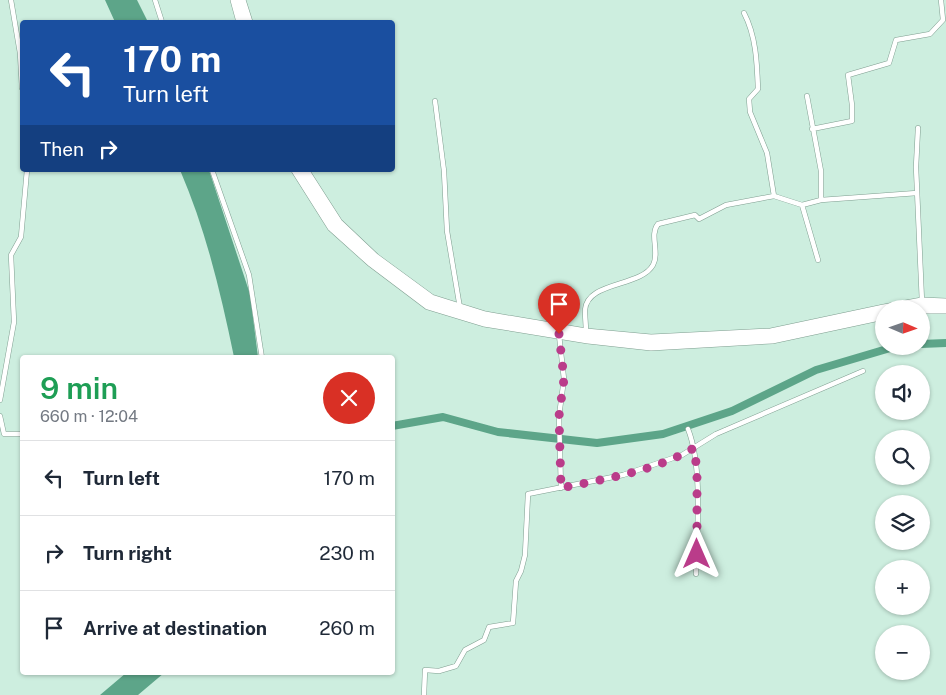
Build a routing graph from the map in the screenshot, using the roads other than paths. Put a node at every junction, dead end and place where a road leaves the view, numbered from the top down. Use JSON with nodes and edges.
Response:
{"nodes":[{"id":1,"x":11,"y":0,"type":"edge"},
{"id":2,"x":154,"y":0,"type":"edge"},
{"id":3,"x":234,"y":0,"type":"edge"},
{"id":4,"x":242,"y":0,"type":"edge"},
{"id":5,"x":941,"y":0,"type":"edge"},
{"id":6,"x":744,"y":13,"type":"dead end"},
{"id":7,"x":161,"y":20,"type":"edge"},
{"id":8,"x":240,"y":20,"type":"edge"},
{"id":9,"x":247,"y":20,"type":"edge"},
{"id":10,"x":20,"y":53,"type":"edge"},
{"id":11,"x":807,"y":96,"type":"dead end"},
{"id":12,"x":435,"y":101,"type":"dead end"},
{"id":13,"x":918,"y":128,"type":"dead end"},
{"id":14,"x":812,"y":129,"type":"junction"},
{"id":15,"x":27,"y":172,"type":"edge"},
{"id":16,"x":213,"y":172,"type":"edge"},
{"id":17,"x":297,"y":172,"type":"edge"},
{"id":18,"x":305,"y":172,"type":"edge"},
{"id":19,"x":918,"y":193,"type":"junction"},
{"id":20,"x":774,"y":196,"type":"junction"},
{"id":21,"x":821,"y":200,"type":"junction"},
{"id":22,"x":802,"y":205,"type":"junction"},
{"id":23,"x":818,"y":260,"type":"dead end"},
{"id":24,"x":921,"y":300,"type":"edge"},
{"id":25,"x":946,"y":303,"type":"edge"},
{"id":26,"x":930,"y":305,"type":"edge"},
{"id":27,"x":930,"y":307,"type":"edge"},
{"id":28,"x":946,"y":309,"type":"edge"},
{"id":29,"x":875,"y":311,"type":"edge"},
{"id":30,"x":462,"y":313,"type":"junction"},
{"id":31,"x":875,"y":317,"type":"edge"},
{"id":32,"x":559,"y":334,"type":"junction"},
{"id":33,"x":587,"y":336,"type":"junction"},
{"id":34,"x":262,"y":355,"type":"edge"},
{"id":35,"x":863,"y":370,"type":"dead end"},
{"id":36,"x":0,"y":400,"type":"edge"},
{"id":37,"x":0,"y":416,"type":"edge"},
{"id":38,"x":688,"y":429,"type":"dead end"},
{"id":39,"x":20,"y":434,"type":"edge"},
{"id":40,"x":694,"y":448,"type":"junction"},
{"id":41,"x":561,"y":488,"type":"junction"},
{"id":42,"x":696,"y":574,"type":"dead end"},
{"id":43,"x":424,"y":695,"type":"edge"}],
"edges":[{"from":1,"to":10,"type":"street"},
{"from":2,"to":7,"type":"street"},
{"from":3,"to":8,"type":"highway"},
{"from":4,"to":9,"type":"highway"},
{"from":5,"to":14,"type":"street"},
{"from":6,"to":20,"type":"street"},
{"from":11,"to":14,"type":"street"},
{"from":12,"to":30,"type":"street"},
{"from":13,"to":19,"type":"street"},
{"from":14,"to":21,"type":"street"},
{"from":15,"to":36,"type":"street"},
{"from":16,"to":34,"type":"street"},
{"from":17,"to":30,"type":"highway"},
{"from":18,"to":30,"type":"highway"},
{"from":19,"to":21,"type":"street"},
{"from":19,"to":24,"type":"street"},
{"from":20,"to":22,"type":"street"},
{"from":20,"to":33,"type":"street"},
{"from":21,"to":22,"type":"street"},
{"from":22,"to":23,"type":"street"},
{"from":25,"to":26,"type":"highway"},
{"from":27,"to":28,"type":"highway"},
{"from":29,"to":33,"type":"highway"},
{"from":30,"to":32,"type":"highway"},
{"from":30,"to":33,"type":"highway"},
{"from":31,"to":33,"type":"highway"},
{"from":32,"to":33,"type":"highway"},
{"from":32,"to":41,"type":"street"},
{"from":35,"to":40,"type":"street"},
{"from":37,"to":39,"type":"street"},
{"from":38,"to":40,"type":"street"},
{"from":40,"to":41,"type":"street"},
{"from":40,"to":42,"type":"street"},
{"from":41,"to":43,"type":"street"}]}
